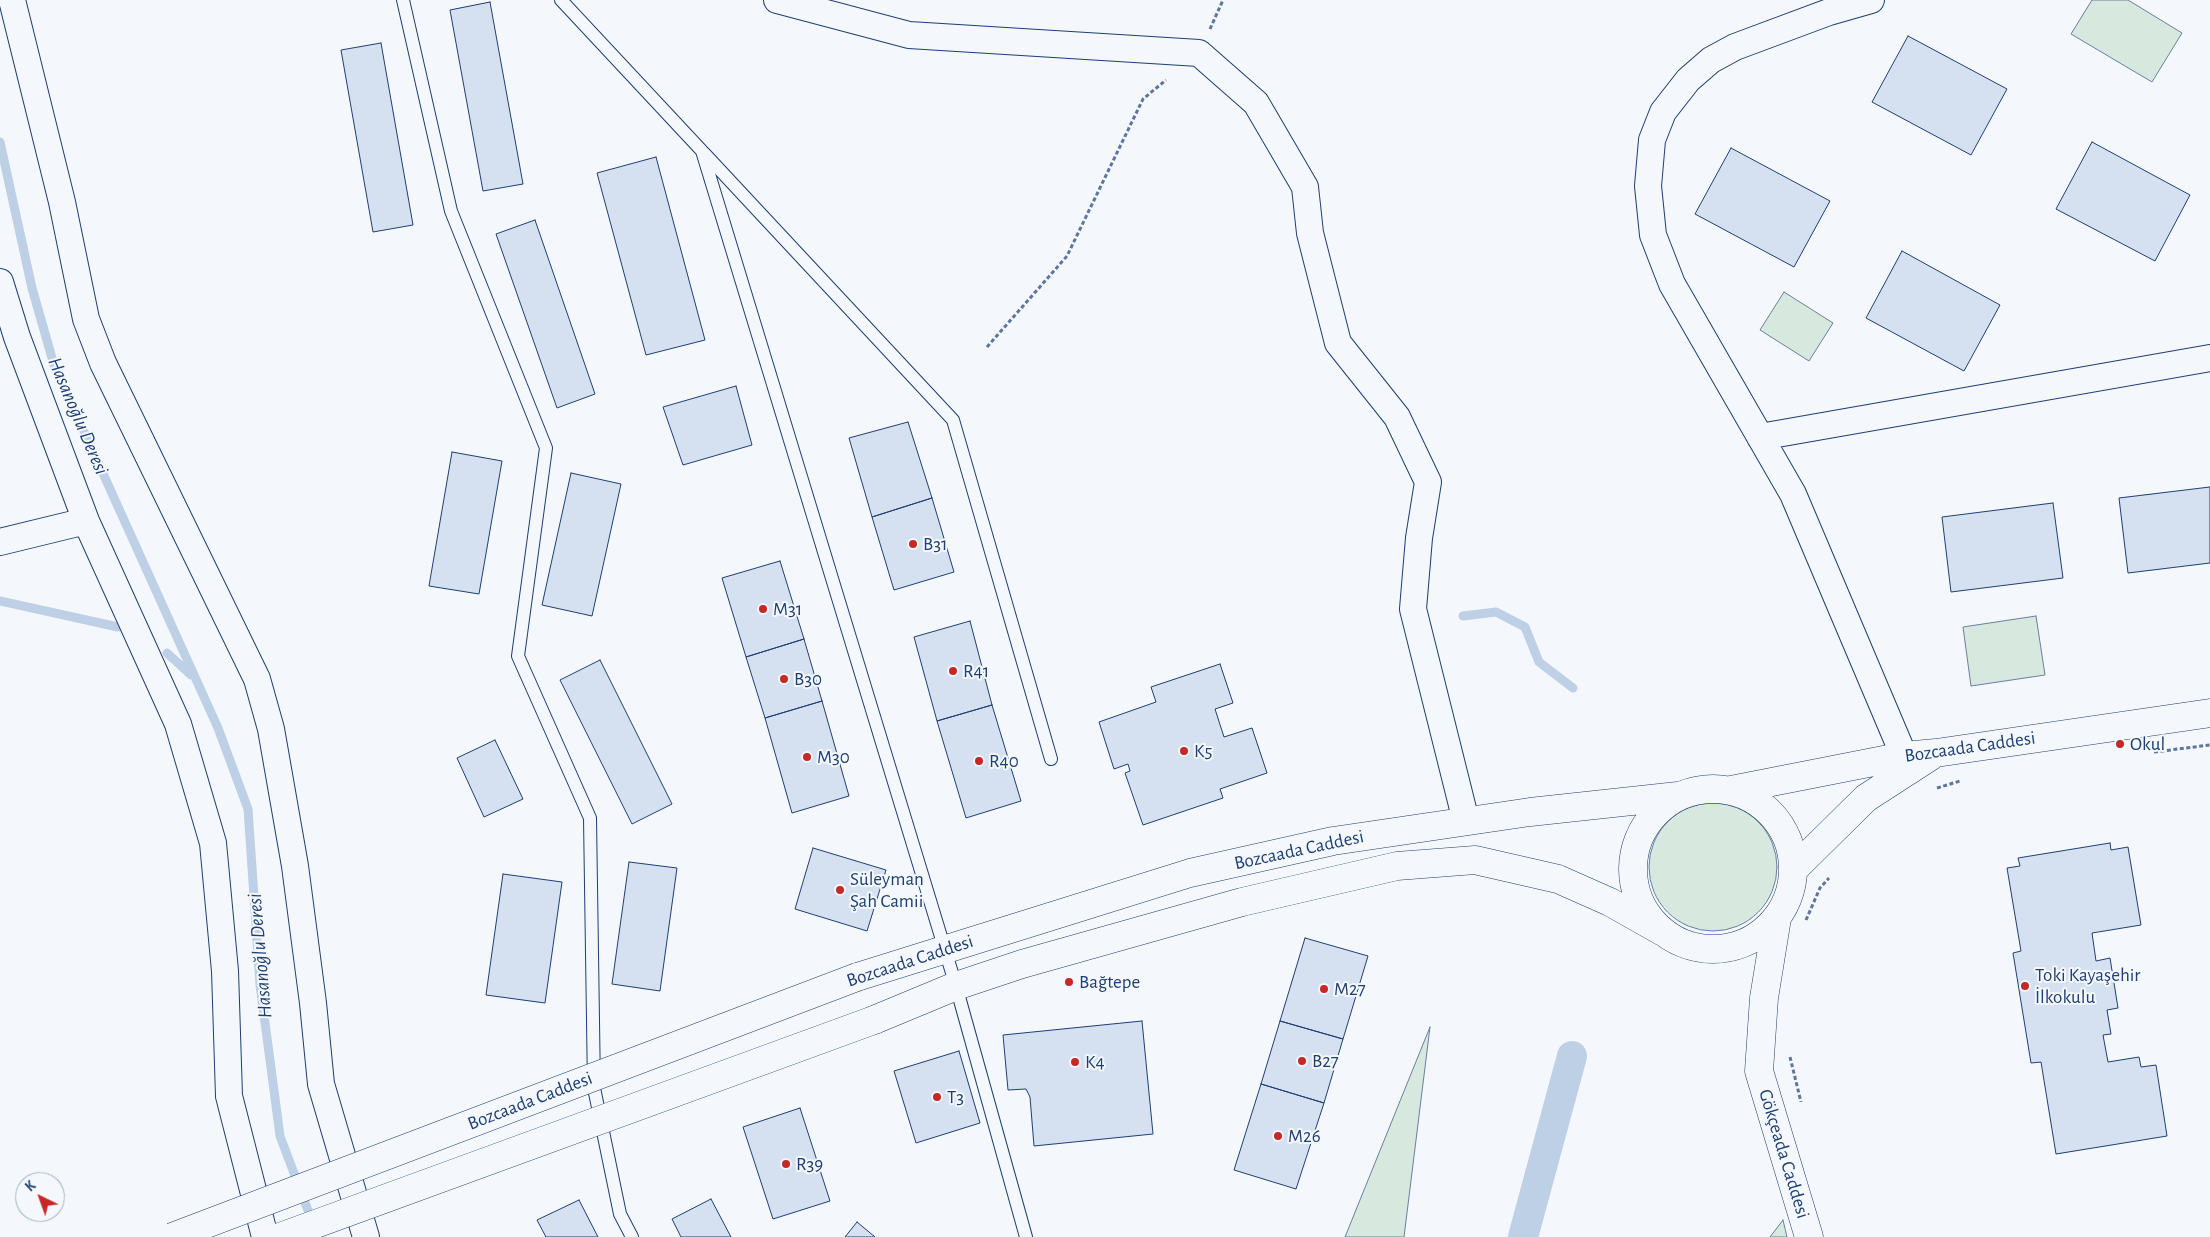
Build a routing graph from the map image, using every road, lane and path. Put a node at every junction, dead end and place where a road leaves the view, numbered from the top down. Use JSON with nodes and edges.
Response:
{"nodes":[{"id":1,"x":12,"y":0,"type":"edge"},
{"id":2,"x":403,"y":0,"type":"edge"},
{"id":3,"x":561,"y":0,"type":"edge"},
{"id":4,"x":777,"y":0,"type":"edge"},
{"id":5,"x":1223,"y":0,"type":"edge"},
{"id":6,"x":1871,"y":0,"type":"edge"},
{"id":7,"x":1198,"y":53,"type":"junction"},
{"id":8,"x":702,"y":151,"type":"junction"},
{"id":9,"x":0,"y":282,"type":"edge"},
{"id":10,"x":987,"y":347,"type":"dead end"},
{"id":11,"x":2210,"y":358,"type":"edge"},
{"id":12,"x":1760,"y":438,"type":"junction"},
{"id":13,"x":86,"y":521,"type":"junction"},
{"id":14,"x":0,"y":542,"type":"edge"},
{"id":15,"x":2210,"y":713,"type":"edge"},
{"id":16,"x":2210,"y":745,"type":"edge"},
{"id":17,"x":1936,"y":753,"type":"junction"},
{"id":18,"x":2153,"y":753,"type":"dead end"},
{"id":19,"x":1904,"y":756,"type":"junction"},
{"id":20,"x":1051,"y":759,"type":"dead end"},
{"id":21,"x":1963,"y":779,"type":"dead end"},
{"id":22,"x":1731,"y":790,"type":"junction"},
{"id":23,"x":1933,"y":790,"type":"dead end"},
{"id":24,"x":1678,"y":796,"type":"junction"},
{"id":25,"x":1466,"y":821,"type":"junction"},
{"id":26,"x":1794,"y":869,"type":"junction"},
{"id":27,"x":1831,"y":875,"type":"dead end"},
{"id":28,"x":1777,"y":918,"type":"junction"},
{"id":29,"x":1803,"y":925,"type":"dead end"},
{"id":30,"x":1663,"y":932,"type":"junction"},
{"id":31,"x":943,"y":949,"type":"junction"},
{"id":32,"x":956,"y":986,"type":"junction"},
{"id":33,"x":1789,"y":1054,"type":"dead end"},
{"id":34,"x":1803,"y":1111,"type":"dead end"},
{"id":35,"x":1802,"y":1230,"type":"edge"},
{"id":36,"x":172,"y":1237,"type":"edge"},
{"id":37,"x":265,"y":1237,"type":"edge"},
{"id":38,"x":280,"y":1237,"type":"edge"},
{"id":39,"x":366,"y":1237,"type":"edge"},
{"id":40,"x":632,"y":1237,"type":"edge"},
{"id":41,"x":1026,"y":1237,"type":"edge"}],
"edges":[{"from":1,"to":39,"type":"street"},
{"from":2,"to":40,"type":"lane"},
{"from":3,"to":8,"type":"lane"},
{"from":4,"to":7,"type":"street"},
{"from":5,"to":7,"type":"path"},
{"from":6,"to":12,"type":"street"},
{"from":7,"to":10,"type":"path"},
{"from":7,"to":25,"type":"street"},
{"from":8,"to":20,"type":"lane"},
{"from":8,"to":31,"type":"lane"},
{"from":9,"to":13,"type":"street"},
{"from":11,"to":12,"type":"street"},
{"from":12,"to":19,"type":"street"},
{"from":13,"to":14,"type":"street"},
{"from":13,"to":37,"type":"street"},
{"from":15,"to":17,"type":"street","name":"Bozcaada Caddesi"},
{"from":16,"to":18,"type":"path"},
{"from":17,"to":19,"type":"street","name":"Bozcaada Caddesi"},
{"from":17,"to":26,"type":"street"},
{"from":19,"to":22,"type":"street","name":"Bozcaada Caddesi"},
{"from":21,"to":23,"type":"path"},
{"from":22,"to":24,"type":"street"},
{"from":22,"to":26,"type":"street"},
{"from":24,"to":25,"type":"street","name":"Bozcaada Caddesi"},
{"from":24,"to":30,"type":"street"},
{"from":25,"to":31,"type":"street","name":"Bozcaada Caddesi"},
{"from":26,"to":28,"type":"street"},
{"from":27,"to":29,"type":"path"},
{"from":28,"to":30,"type":"street"},
{"from":28,"to":35,"type":"street","name":"Gökçeada Caddesi"},
{"from":30,"to":32,"type":"street","name":"Bozcaada Caddesi"},
{"from":31,"to":32,"type":"lane"},
{"from":31,"to":36,"type":"street","name":"Bozcaada Caddesi","bridge":true},
{"from":32,"to":38,"type":"street","name":"Bozcaada Caddesi","bridge":true},
{"from":32,"to":41,"type":"lane"},
{"from":33,"to":34,"type":"path"}]}
